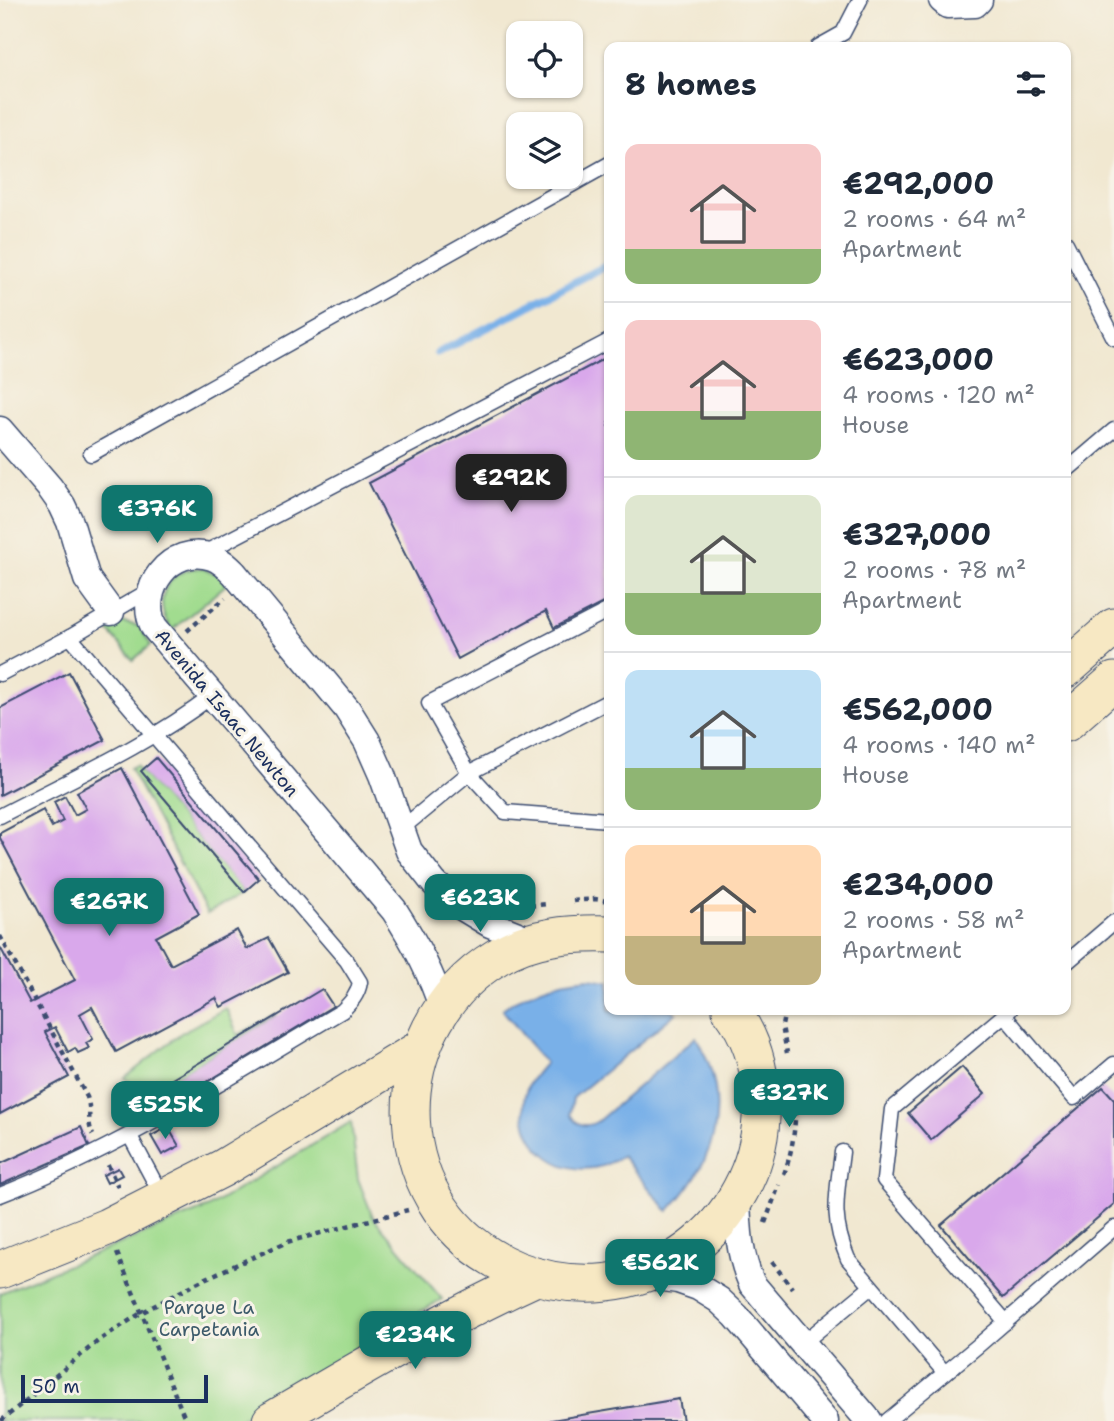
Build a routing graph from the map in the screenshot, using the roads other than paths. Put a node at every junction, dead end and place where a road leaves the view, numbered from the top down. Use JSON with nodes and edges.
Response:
{"nodes":[{"id":1,"x":860,"y":0,"type":"edge"},
{"id":2,"x":942,"y":0,"type":"edge"},
{"id":3,"x":979,"y":0,"type":"edge"},
{"id":4,"x":827,"y":42,"type":"edge"},
{"id":5,"x":604,"y":167,"type":"edge"},
{"id":6,"x":1071,"y":253,"type":"edge"},
{"id":7,"x":1114,"y":338,"type":"edge"},
{"id":8,"x":604,"y":344,"type":"edge"},
{"id":9,"x":0,"y":430,"type":"edge"},
{"id":10,"x":1114,"y":430,"type":"edge"},
{"id":11,"x":91,"y":454,"type":"dead end"},
{"id":12,"x":1071,"y":467,"type":"edge"},
{"id":13,"x":201,"y":555,"type":"junction"},
{"id":14,"x":150,"y":590,"type":"junction"},
{"id":15,"x":111,"y":612,"type":"junction"},
{"id":16,"x":604,"y":613,"type":"edge"},
{"id":17,"x":1114,"y":627,"type":"edge"},
{"id":18,"x":70,"y":637,"type":"junction"},
{"id":19,"x":1071,"y":664,"type":"edge"},
{"id":20,"x":0,"y":674,"type":"edge"},
{"id":21,"x":1114,"y":681,"type":"edge"},
{"id":22,"x":212,"y":696,"type":"junction"},
{"id":23,"x":604,"y":704,"type":"edge"},
{"id":24,"x":1071,"y":719,"type":"edge"},
{"id":25,"x":153,"y":735,"type":"junction"},
{"id":26,"x":469,"y":773,"type":"junction"},
{"id":27,"x":0,"y":816,"type":"edge"},
{"id":28,"x":604,"y":821,"type":"edge"},
{"id":29,"x":401,"y":829,"type":"junction"},
{"id":30,"x":1114,"y":922,"type":"edge"},
{"id":31,"x":604,"y":934,"type":"edge"},
{"id":32,"x":533,"y":941,"type":"junction"},
{"id":33,"x":1071,"y":958,"type":"edge"},
{"id":34,"x":442,"y":1007,"type":"junction"},
{"id":35,"x":734,"y":1015,"type":"edge"},
{"id":36,"x":758,"y":1015,"type":"edge"},
{"id":37,"x":1003,"y":1015,"type":"edge"},
{"id":38,"x":1009,"y":1015,"type":"edge"},
{"id":39,"x":420,"y":1049,"type":"junction"},
{"id":40,"x":752,"y":1050,"type":"junction"},
{"id":41,"x":1114,"y":1064,"type":"edge"},
{"id":42,"x":130,"y":1136,"type":"junction"},
{"id":43,"x":842,"y":1152,"type":"dead end"},
{"id":44,"x":0,"y":1195,"type":"edge"},
{"id":45,"x":737,"y":1198,"type":"junction"},
{"id":46,"x":163,"y":1199,"type":"junction"},
{"id":47,"x":1114,"y":1228,"type":"edge"},
{"id":48,"x":0,"y":1270,"type":"edge"},
{"id":49,"x":642,"y":1275,"type":"junction"},
{"id":50,"x":536,"y":1277,"type":"junction"},
{"id":51,"x":871,"y":1287,"type":"junction"},
{"id":52,"x":1006,"y":1322,"type":"junction"},
{"id":53,"x":803,"y":1343,"type":"junction"},
{"id":54,"x":945,"y":1373,"type":"junction"},
{"id":55,"x":816,"y":1416,"type":"edge"},
{"id":56,"x":271,"y":1421,"type":"edge"},
{"id":57,"x":869,"y":1421,"type":"edge"},
{"id":58,"x":887,"y":1421,"type":"edge"}],
"edges":[{"from":1,"to":4,"type":"lane"},
{"from":2,"to":3,"type":"street"},
{"from":5,"to":11,"type":"lane"},
{"from":6,"to":7,"type":"lane"},
{"from":8,"to":13,"type":"lane"},
{"from":9,"to":15,"type":"street"},
{"from":10,"to":12,"type":"lane"},
{"from":13,"to":14,"type":"street"},
{"from":13,"to":29,"type":"street"},
{"from":14,"to":15,"type":"lane"},
{"from":14,"to":22,"type":"street","name":"Avenida Isaac Newton"},
{"from":15,"to":18,"type":"lane"},
{"from":16,"to":26,"type":"lane"},
{"from":17,"to":19,"type":"street"},
{"from":18,"to":20,"type":"lane"},
{"from":18,"to":25,"type":"lane"},
{"from":21,"to":24,"type":"street"},
{"from":22,"to":25,"type":"lane"},
{"from":22,"to":34,"type":"street","name":"Avenida Isaac Newton"},
{"from":23,"to":26,"type":"lane"},
{"from":25,"to":27,"type":"lane"},
{"from":25,"to":42,"type":"lane"},
{"from":26,"to":28,"type":"lane"},
{"from":26,"to":29,"type":"lane"},
{"from":29,"to":32,"type":"street"},
{"from":30,"to":33,"type":"lane"},
{"from":31,"to":32,"type":"street"},
{"from":32,"to":34,"type":"street"},
{"from":34,"to":39,"type":"street"},
{"from":35,"to":40,"type":"street"},
{"from":36,"to":40,"type":"street"},
{"from":37,"to":52,"type":"lane"},
{"from":38,"to":41,"type":"lane"},
{"from":39,"to":46,"type":"street"},
{"from":39,"to":50,"type":"street"},
{"from":40,"to":45,"type":"street"},
{"from":42,"to":44,"type":"lane"},
{"from":42,"to":46,"type":"lane"},
{"from":43,"to":51,"type":"lane"},
{"from":45,"to":49,"type":"street"},
{"from":45,"to":53,"type":"street"},
{"from":46,"to":48,"type":"street"},
{"from":47,"to":52,"type":"lane"},
{"from":49,"to":50,"type":"street"},
{"from":49,"to":55,"type":"street"},
{"from":50,"to":56,"type":"street"},
{"from":51,"to":53,"type":"lane"},
{"from":51,"to":54,"type":"lane"},
{"from":52,"to":54,"type":"lane"},
{"from":53,"to":57,"type":"street"},
{"from":54,"to":58,"type":"lane"}]}
